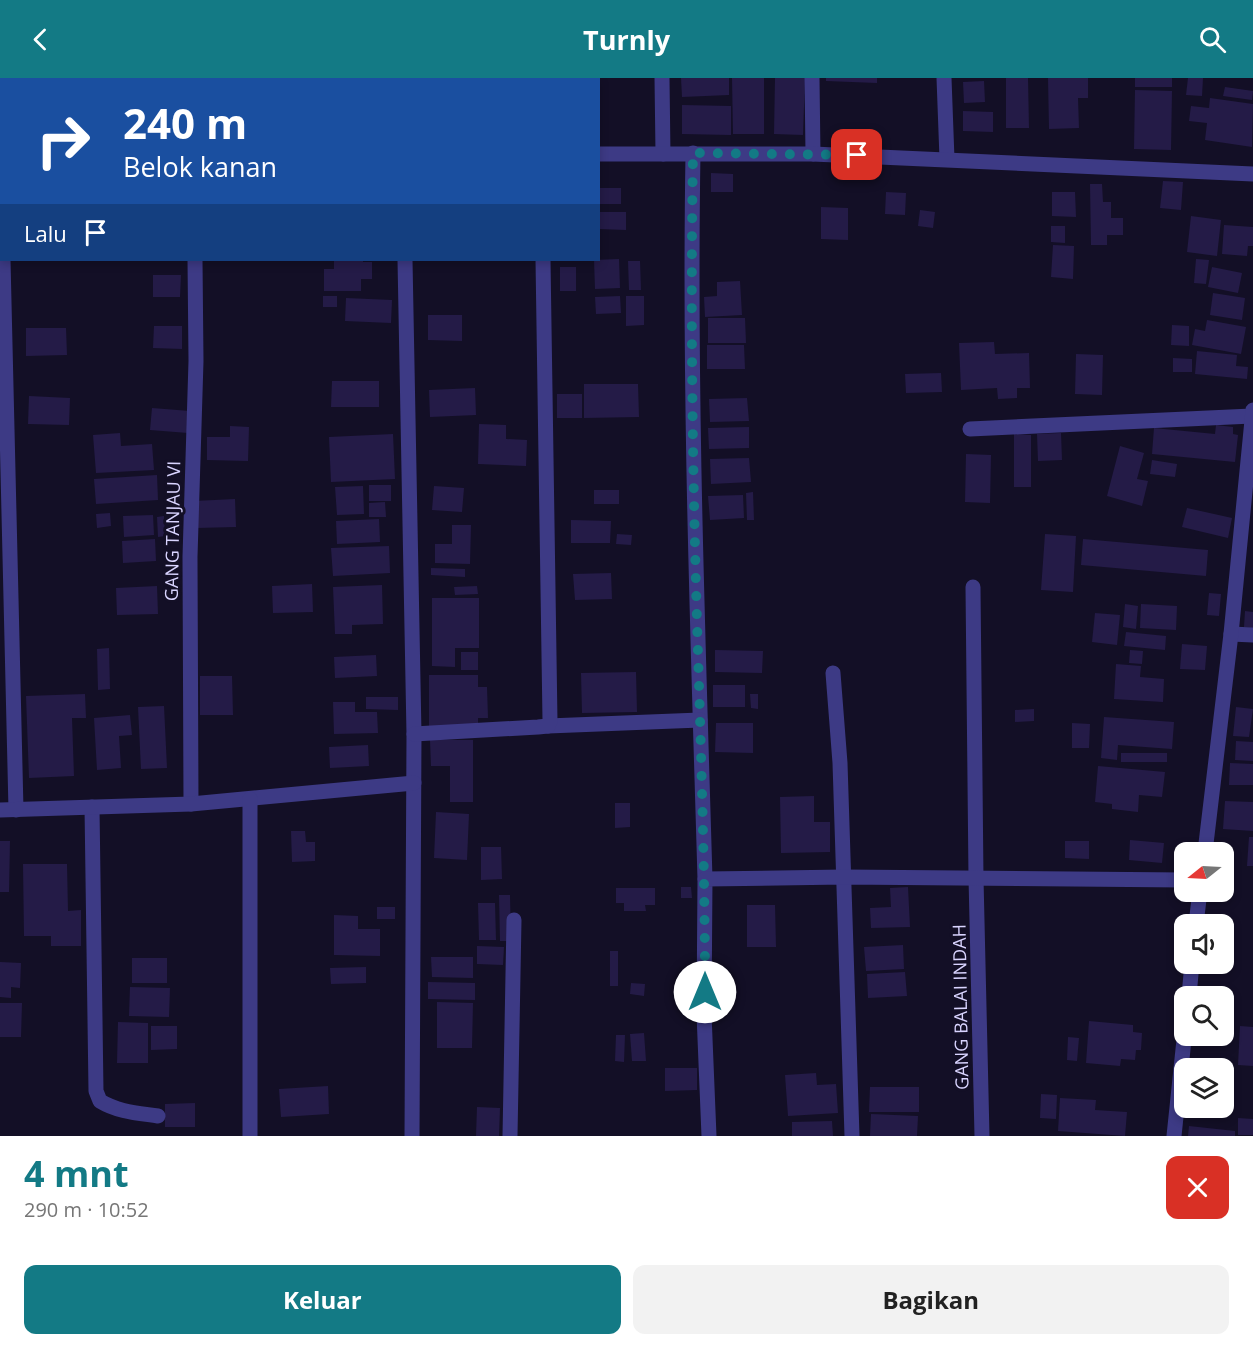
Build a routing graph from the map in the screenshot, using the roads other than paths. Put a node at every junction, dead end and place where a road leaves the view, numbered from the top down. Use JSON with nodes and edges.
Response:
{"nodes":[{"id":1,"x":662,"y":78,"type":"edge"},
{"id":2,"x":812,"y":78,"type":"edge"},
{"id":3,"x":944,"y":78,"type":"edge"},
{"id":4,"x":693,"y":153,"type":"junction"},
{"id":5,"x":600,"y":154,"type":"edge"},
{"id":6,"x":663,"y":154,"type":"junction"},
{"id":7,"x":813,"y":154,"type":"junction"},
{"id":8,"x":947,"y":159,"type":"junction"},
{"id":9,"x":1253,"y":174,"type":"edge"},
{"id":10,"x":3,"y":261,"type":"edge"},
{"id":11,"x":195,"y":261,"type":"edge"},
{"id":12,"x":405,"y":261,"type":"edge"},
{"id":13,"x":543,"y":261,"type":"edge"},
{"id":14,"x":1253,"y":410,"type":"edge"},
{"id":15,"x":1252,"y":416,"type":"edge"},
{"id":16,"x":970,"y":429,"type":"dead end"},
{"id":17,"x":973,"y":587,"type":"dead end"},
{"id":18,"x":1231,"y":634,"type":"junction"},
{"id":19,"x":1253,"y":635,"type":"edge"},
{"id":20,"x":833,"y":673,"type":"dead end"},
{"id":21,"x":700,"y":720,"type":"junction"},
{"id":22,"x":548,"y":726,"type":"junction"},
{"id":23,"x":414,"y":734,"type":"junction"},
{"id":24,"x":414,"y":783,"type":"junction"},
{"id":25,"x":250,"y":799,"type":"junction"},
{"id":26,"x":191,"y":804,"type":"junction"},
{"id":27,"x":92,"y":807,"type":"junction"},
{"id":28,"x":0,"y":810,"type":"edge"},
{"id":29,"x":16,"y":810,"type":"junction"},
{"id":30,"x":1205,"y":842,"type":"edge"},
{"id":31,"x":844,"y":877,"type":"junction"},
{"id":32,"x":976,"y":878,"type":"junction"},
{"id":33,"x":705,"y":879,"type":"junction"},
{"id":34,"x":1174,"y":880,"type":"edge"},
{"id":35,"x":514,"y":920,"type":"dead end"},
{"id":36,"x":1183,"y":1046,"type":"edge"},
{"id":37,"x":158,"y":1116,"type":"dead end"},
{"id":38,"x":250,"y":1136,"type":"edge"},
{"id":39,"x":412,"y":1136,"type":"edge"},
{"id":40,"x":510,"y":1136,"type":"edge"},
{"id":41,"x":709,"y":1136,"type":"edge"},
{"id":42,"x":852,"y":1136,"type":"edge"},
{"id":43,"x":982,"y":1136,"type":"edge"},
{"id":44,"x":1174,"y":1136,"type":"edge"}],
"edges":[{"from":1,"to":6,"type":"street"},
{"from":2,"to":7,"type":"street"},
{"from":3,"to":8,"type":"street"},
{"from":4,"to":6,"type":"street"},
{"from":4,"to":7,"type":"street"},
{"from":4,"to":21,"type":"street"},
{"from":5,"to":6,"type":"street"},
{"from":7,"to":8,"type":"street"},
{"from":8,"to":9,"type":"street"},
{"from":10,"to":29,"type":"street"},
{"from":11,"to":26,"type":"street","name":"GANG TANJAU VI"},
{"from":12,"to":23,"type":"street"},
{"from":13,"to":22,"type":"street"},
{"from":14,"to":15,"type":"street"},
{"from":15,"to":16,"type":"street"},
{"from":15,"to":18,"type":"street"},
{"from":17,"to":32,"type":"street","name":"GANG BALAI INDAH"},
{"from":18,"to":19,"type":"street"},
{"from":18,"to":30,"type":"street"},
{"from":20,"to":31,"type":"street"},
{"from":21,"to":22,"type":"street"},
{"from":21,"to":33,"type":"street"},
{"from":22,"to":23,"type":"street"},
{"from":23,"to":24,"type":"street"},
{"from":24,"to":25,"type":"street"},
{"from":24,"to":39,"type":"street"},
{"from":25,"to":26,"type":"street"},
{"from":25,"to":38,"type":"street"},
{"from":26,"to":27,"type":"street"},
{"from":27,"to":29,"type":"street"},
{"from":27,"to":37,"type":"street"},
{"from":28,"to":29,"type":"street"},
{"from":31,"to":32,"type":"street"},
{"from":31,"to":33,"type":"street"},
{"from":31,"to":42,"type":"street"},
{"from":32,"to":34,"type":"street"},
{"from":32,"to":43,"type":"street","name":"GANG BALAI INDAH"},
{"from":33,"to":41,"type":"street"},
{"from":35,"to":40,"type":"street"},
{"from":36,"to":44,"type":"street"}]}
